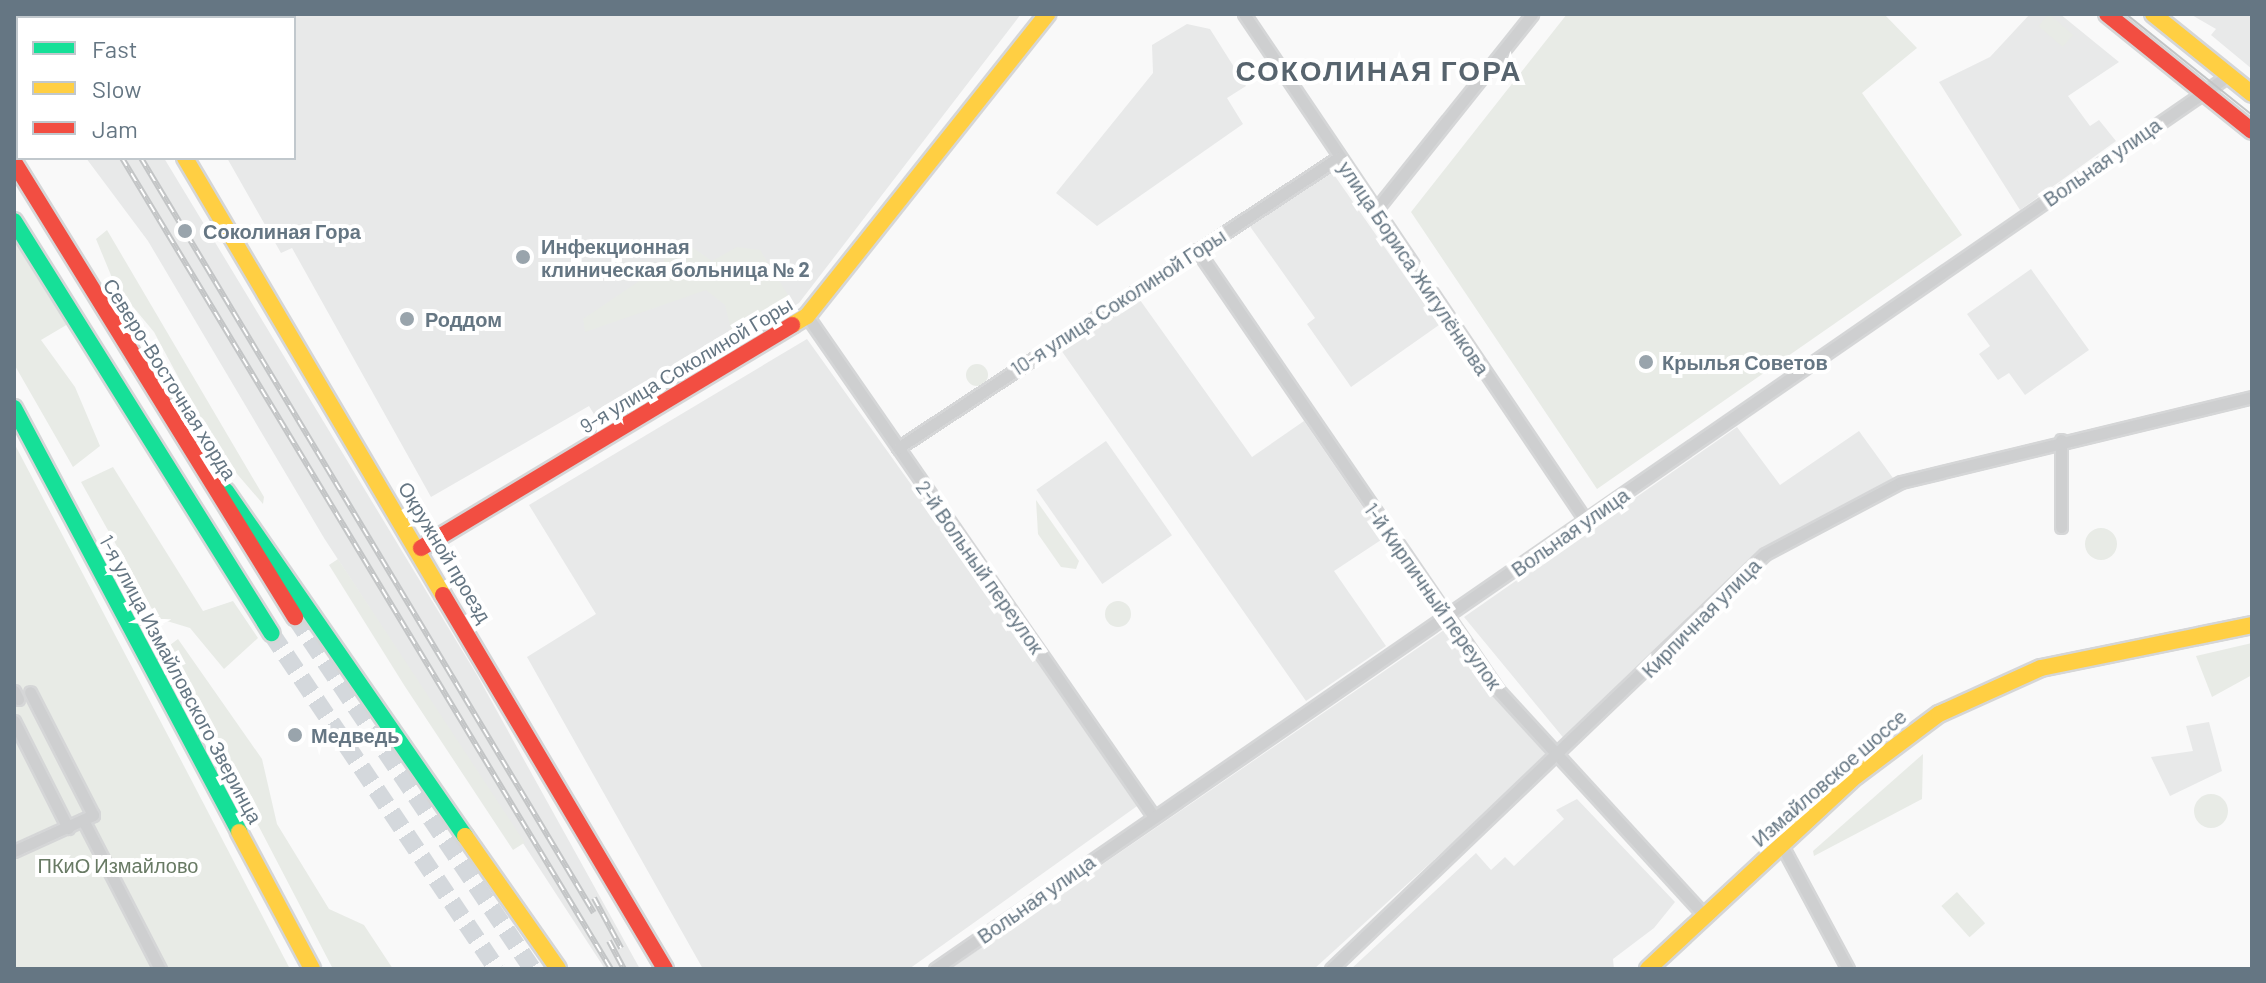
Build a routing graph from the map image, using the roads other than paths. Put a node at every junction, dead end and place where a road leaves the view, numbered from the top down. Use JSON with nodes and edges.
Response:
{"nodes":[{"id":1,"x":1047,"y":14,"type":"edge"},
{"id":2,"x":1244,"y":14,"type":"edge"},
{"id":3,"x":1532,"y":14,"type":"edge"},
{"id":4,"x":2107,"y":14,"type":"edge"},
{"id":5,"x":2153,"y":14,"type":"edge"},
{"id":6,"x":2229,"y":75,"type":"junction"},
{"id":7,"x":2204,"y":92,"type":"junction"},
{"id":8,"x":2252,"y":94,"type":"edge"},
{"id":9,"x":2252,"y":131,"type":"edge"},
{"id":10,"x":1338,"y":158,"type":"junction"},
{"id":11,"x":186,"y":160,"type":"edge"},
{"id":12,"x":14,"y":162,"type":"edge"},
{"id":13,"x":1375,"y":211,"type":"junction"},
{"id":14,"x":14,"y":221,"type":"edge"},
{"id":15,"x":1197,"y":250,"type":"junction"},
{"id":16,"x":807,"y":316,"type":"junction"},
{"id":17,"x":144,"y":375,"type":"junction"},
{"id":18,"x":2252,"y":397,"type":"edge"},
{"id":19,"x":14,"y":408,"type":"edge"},
{"id":20,"x":2061,"y":440,"type":"junction"},
{"id":21,"x":898,"y":448,"type":"junction"},
{"id":22,"x":1586,"y":521,"type":"junction"},
{"id":23,"x":2061,"y":527,"type":"dead end"},
{"id":24,"x":421,"y":548,"type":"junction"},
{"id":25,"x":295,"y":617,"type":"tunnel mouth"},
{"id":26,"x":1446,"y":617,"type":"junction"},
{"id":27,"x":2252,"y":625,"type":"edge"},
{"id":28,"x":271,"y":633,"type":"tunnel mouth"},
{"id":29,"x":30,"y":692,"type":"dead end"},
{"id":30,"x":14,"y":721,"type":"edge"},
{"id":31,"x":1559,"y":758,"type":"junction"},
{"id":32,"x":1154,"y":817,"type":"junction"},
{"id":33,"x":83,"y":820,"type":"junction"},
{"id":34,"x":68,"y":828,"type":"junction"},
{"id":35,"x":1781,"y":844,"type":"junction"},
{"id":36,"x":14,"y":851,"type":"edge"},
{"id":37,"x":1704,"y":915,"type":"junction"},
{"id":38,"x":160,"y":969,"type":"edge"},
{"id":39,"x":312,"y":969,"type":"edge"},
{"id":40,"x":558,"y":969,"type":"edge"},
{"id":41,"x":665,"y":969,"type":"edge"},
{"id":42,"x":935,"y":969,"type":"edge"},
{"id":43,"x":1331,"y":969,"type":"edge"},
{"id":44,"x":1648,"y":969,"type":"edge"},
{"id":45,"x":1848,"y":969,"type":"edge"}],
"edges":[{"from":1,"to":16,"type":"main road","name":"9-я улица Соколиной Горы"},
{"from":2,"to":10,"type":"street","name":"улица Бориса Жигулёнкова"},
{"from":3,"to":13,"type":"street"},
{"from":4,"to":7,"type":"main road"},
{"from":5,"to":6,"type":"main road"},
{"from":6,"to":7,"type":"street","name":"Вольная улица"},
{"from":6,"to":8,"type":"main road"},
{"from":7,"to":9,"type":"main road"},
{"from":7,"to":22,"type":"street","name":"Вольная улица"},
{"from":10,"to":13,"type":"street","name":"улица Бориса Жигулёнкова"},
{"from":10,"to":15,"type":"street","name":"10-я улица Соколиной Горы"},
{"from":11,"to":24,"type":"main road","name":"Окружной проезд"},
{"from":12,"to":17,"type":"main road","name":"Северо-Восточная хорда"},
{"from":13,"to":22,"type":"street","name":"улица Бориса Жигулёнкова"},
{"from":14,"to":28,"type":"main road"},
{"from":15,"to":21,"type":"street","name":"10-я улица Соколиной Горы"},
{"from":15,"to":26,"type":"street","name":"1-й Кирпичный переулок"},
{"from":16,"to":21,"type":"street","name":"2-й Вольный переулок"},
{"from":16,"to":24,"type":"main road","name":"9-я улица Соколиной Горы"},
{"from":17,"to":25,"type":"main road","name":"Северо-Восточная хорда"},
{"from":17,"to":40,"type":"main road"},
{"from":18,"to":20,"type":"street","name":"Кирпичная улица"},
{"from":19,"to":39,"type":"main road","name":"1-я улица Измайловского Зверинца"},
{"from":20,"to":23,"type":"street"},
{"from":20,"to":31,"type":"street","name":"Кирпичная улица"},
{"from":21,"to":32,"type":"street","name":"2-й Вольный переулок"},
{"from":22,"to":26,"type":"street","name":"Вольная улица"},
{"from":24,"to":41,"type":"main road","name":"Окружной проезд"},
{"from":26,"to":31,"type":"street","name":"1-й Кирпичный переулок"},
{"from":26,"to":32,"type":"street","name":"Вольная улица"},
{"from":27,"to":35,"type":"main road","name":"Измайловское шоссе"},
{"from":29,"to":33,"type":"street"},
{"from":30,"to":34,"type":"street"},
{"from":31,"to":37,"type":"street","name":"1-й Кирпичный переулок"},
{"from":31,"to":43,"type":"street","name":"Кирпичная улица"},
{"from":32,"to":42,"type":"street","name":"Вольная улица"},
{"from":33,"to":34,"type":"street"},
{"from":33,"to":38,"type":"street"},
{"from":34,"to":36,"type":"street"},
{"from":35,"to":37,"type":"main road","name":"Измайловское шоссе"},
{"from":35,"to":45,"type":"street"},
{"from":37,"to":44,"type":"main road","name":"Измайловское шоссе"}]}
